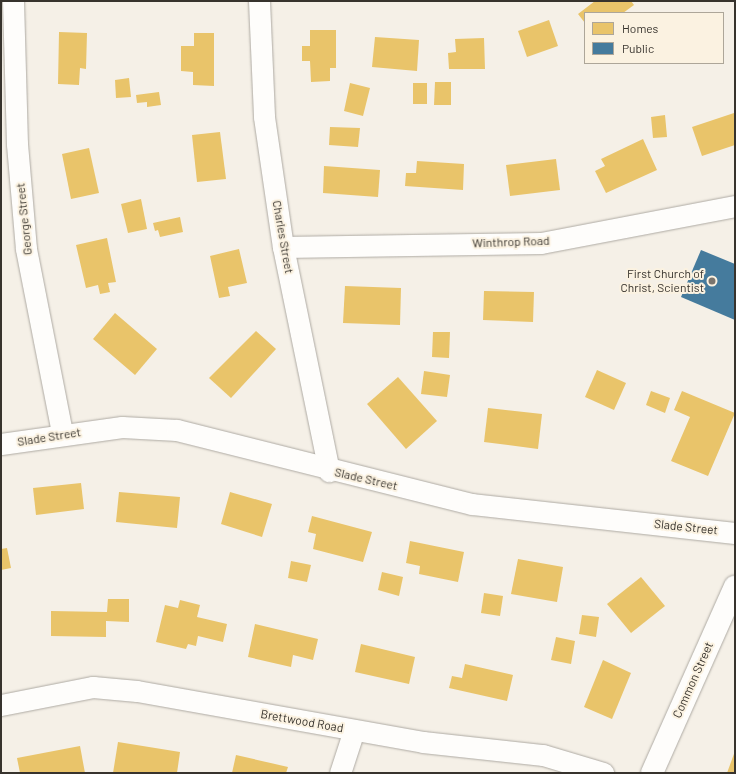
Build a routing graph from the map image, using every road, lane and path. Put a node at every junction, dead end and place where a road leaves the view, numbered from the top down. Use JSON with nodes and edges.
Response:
{"nodes":[{"id":1,"x":13,"y":1,"type":"edge"},
{"id":2,"x":259,"y":1,"type":"edge"},
{"id":3,"x":735,"y":206,"type":"edge"},
{"id":4,"x":284,"y":247,"type":"junction"},
{"id":5,"x":62,"y":434,"type":"junction"},
{"id":6,"x":1,"y":444,"type":"edge"},
{"id":7,"x":330,"y":471,"type":"junction"},
{"id":8,"x":735,"y":533,"type":"edge"},
{"id":9,"x":735,"y":587,"type":"edge"},
{"id":10,"x":1,"y":705,"type":"edge"},
{"id":11,"x":354,"y":730,"type":"junction"},
{"id":12,"x":340,"y":773,"type":"edge"},
{"id":13,"x":602,"y":773,"type":"edge"},
{"id":14,"x":652,"y":773,"type":"edge"}],
"edges":[{"from":1,"to":5,"type":"street","name":"George Street"},
{"from":2,"to":4,"type":"street","name":"Charles Street"},
{"from":3,"to":4,"type":"street","name":"Winthrop Road"},
{"from":4,"to":7,"type":"street","name":"Charles Street"},
{"from":5,"to":6,"type":"street","name":"Slade Street"},
{"from":5,"to":7,"type":"street","name":"Slade Street"},
{"from":7,"to":8,"type":"street","name":"Slade Street"},
{"from":9,"to":14,"type":"main road","name":"Common Street"},
{"from":10,"to":11,"type":"street","name":"Brettwood Road"},
{"from":11,"to":12,"type":"street"},
{"from":11,"to":13,"type":"street","name":"Brettwood Road"}]}
